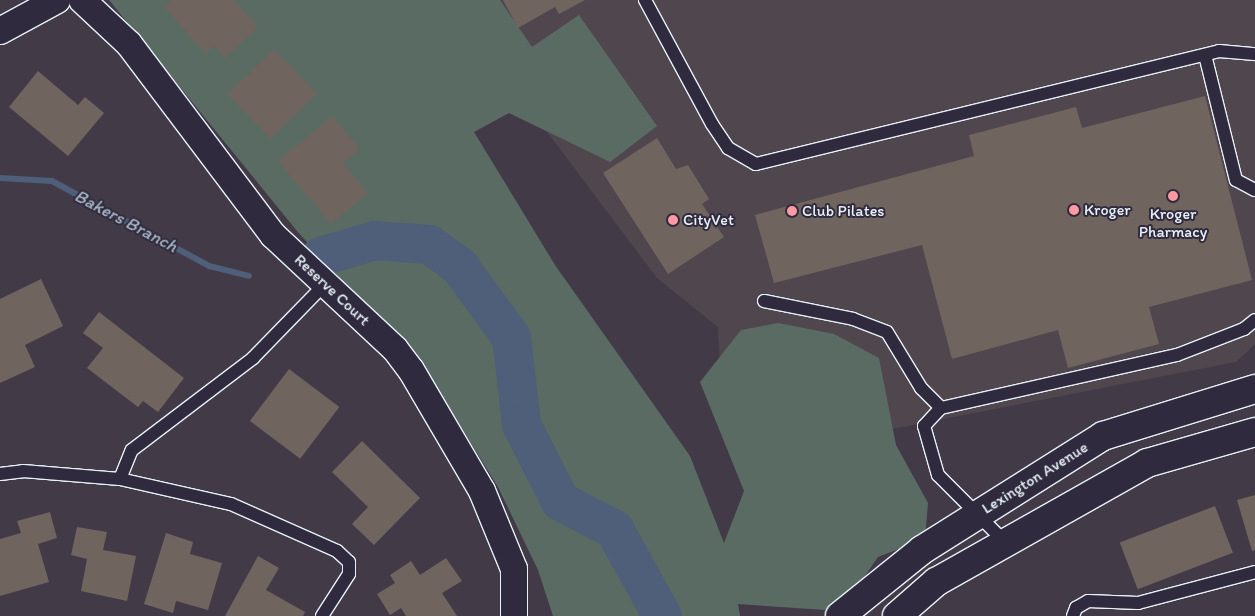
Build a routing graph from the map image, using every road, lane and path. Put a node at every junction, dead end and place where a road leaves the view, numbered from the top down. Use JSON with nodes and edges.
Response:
{"nodes":[{"id":1,"x":57,"y":0,"type":"edge"},
{"id":2,"x":82,"y":0,"type":"edge"},
{"id":3,"x":645,"y":0,"type":"edge"},
{"id":4,"x":0,"y":31,"type":"edge"},
{"id":5,"x":1255,"y":54,"type":"edge"},
{"id":6,"x":1205,"y":55,"type":"junction"},
{"id":7,"x":1255,"y":190,"type":"edge"},
{"id":8,"x":325,"y":284,"type":"junction"},
{"id":9,"x":764,"y":301,"type":"dead end"},
{"id":10,"x":1255,"y":320,"type":"edge"},
{"id":11,"x":1255,"y":390,"type":"edge"},
{"id":12,"x":940,"y":408,"type":"junction"},
{"id":13,"x":1255,"y":432,"type":"edge"},
{"id":14,"x":0,"y":474,"type":"edge"},
{"id":15,"x":120,"y":479,"type":"junction"},
{"id":16,"x":978,"y":513,"type":"junction"},
{"id":17,"x":1005,"y":542,"type":"junction"},
{"id":18,"x":1255,"y":572,"type":"edge"},
{"id":19,"x":322,"y":616,"type":"edge"},
{"id":20,"x":514,"y":616,"type":"edge"},
{"id":21,"x":840,"y":616,"type":"edge"},
{"id":22,"x":897,"y":616,"type":"edge"},
{"id":23,"x":1073,"y":616,"type":"edge"}],
"edges":[{"from":1,"to":4,"type":"street"},
{"from":2,"to":8,"type":"street","name":"Reserve Court"},
{"from":3,"to":6,"type":"lane"},
{"from":5,"to":6,"type":"lane"},
{"from":6,"to":7,"type":"lane"},
{"from":8,"to":15,"type":"lane"},
{"from":8,"to":20,"type":"street","name":"Reserve Court"},
{"from":9,"to":12,"type":"lane"},
{"from":10,"to":12,"type":"lane"},
{"from":11,"to":16,"type":"street","name":"Lexington Avenue"},
{"from":12,"to":16,"type":"lane"},
{"from":13,"to":17,"type":"street"},
{"from":14,"to":15,"type":"lane"},
{"from":15,"to":19,"type":"lane"},
{"from":16,"to":17,"type":"lane"},
{"from":16,"to":21,"type":"street","name":"Lexington Avenue"},
{"from":17,"to":22,"type":"street"},
{"from":18,"to":23,"type":"lane"}]}
